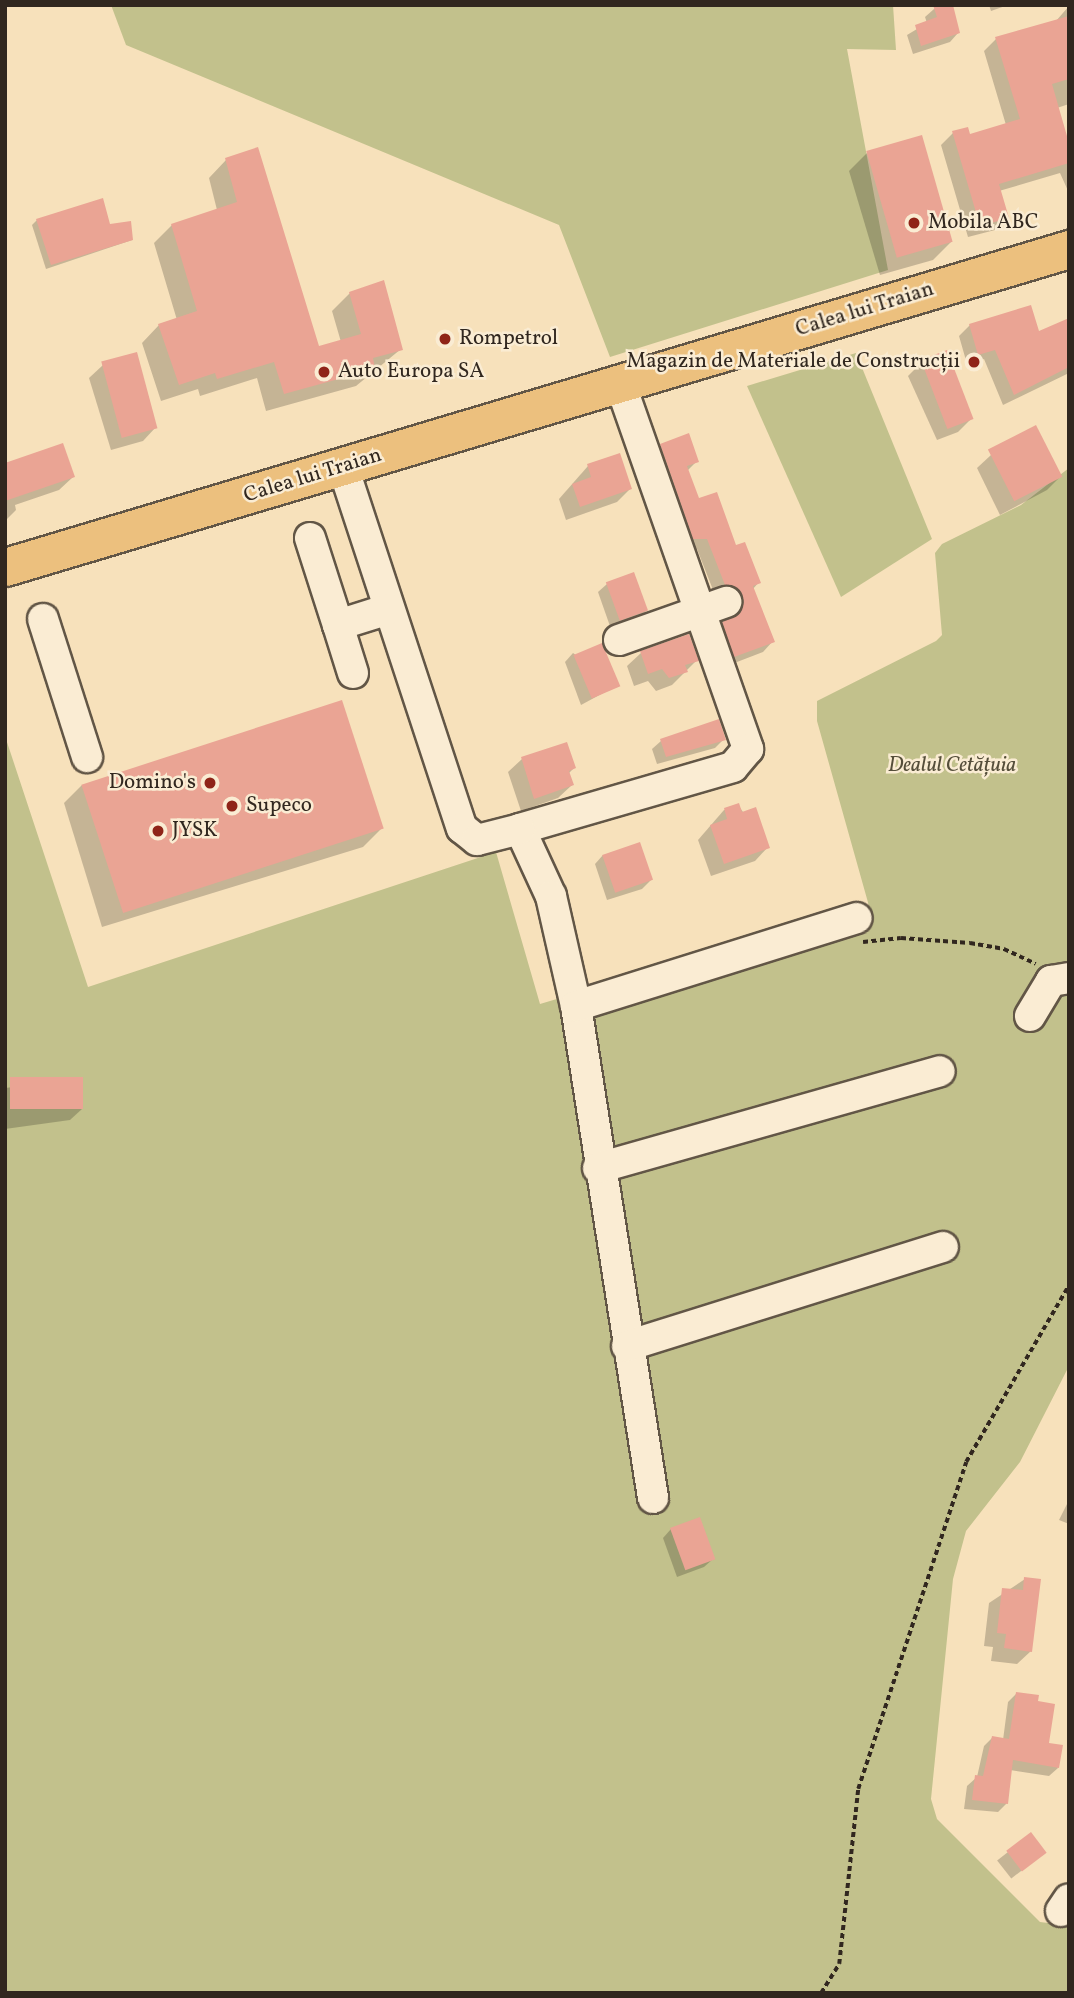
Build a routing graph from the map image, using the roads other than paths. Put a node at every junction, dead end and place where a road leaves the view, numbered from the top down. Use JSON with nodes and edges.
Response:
{"nodes":[{"id":1,"x":1069,"y":249,"type":"edge"},
{"id":2,"x":620,"y":383,"type":"junction"},
{"id":3,"x":343,"y":467,"type":"junction"},
{"id":4,"x":310,"y":538,"type":"dead end"},
{"id":5,"x":5,"y":568,"type":"edge"},
{"id":6,"x":712,"y":607,"type":"junction"},
{"id":7,"x":389,"y":608,"type":"junction"},
{"id":8,"x":43,"y":619,"type":"dead end"},
{"id":9,"x":338,"y":625,"type":"junction"},
{"id":10,"x":619,"y":640,"type":"dead end"},
{"id":11,"x":353,"y":673,"type":"dead end"},
{"id":12,"x":87,"y":758,"type":"dead end"},
{"id":13,"x":520,"y":829,"type":"junction"},
{"id":14,"x":858,"y":930,"type":"road end"},
{"id":15,"x":1066,"y":977,"type":"edge"},
{"id":16,"x":576,"y":1006,"type":"junction"},
{"id":17,"x":1030,"y":1016,"type":"dead end"},
{"id":18,"x":940,"y":1072,"type":"dead end"},
{"id":19,"x":598,"y":1167,"type":"junction"},
{"id":20,"x":943,"y":1247,"type":"dead end"},
{"id":21,"x":627,"y":1346,"type":"junction"},
{"id":22,"x":653,"y":1498,"type":"dead end"}],
"edges":[{"from":1,"to":2,"type":"main road","name":"Calea lui Traian"},
{"from":2,"to":3,"type":"main road","name":"Calea lui Traian"},
{"from":2,"to":6,"type":"street"},
{"from":3,"to":5,"type":"main road","name":"Calea lui Traian"},
{"from":3,"to":7,"type":"street"},
{"from":4,"to":9,"type":"street"},
{"from":6,"to":10,"type":"street"},
{"from":6,"to":13,"type":"street"},
{"from":7,"to":9,"type":"street"},
{"from":7,"to":13,"type":"street"},
{"from":8,"to":12,"type":"street"},
{"from":9,"to":11,"type":"street"},
{"from":13,"to":16,"type":"street"},
{"from":14,"to":16,"type":"street"},
{"from":15,"to":17,"type":"street"},
{"from":16,"to":19,"type":"street"},
{"from":18,"to":19,"type":"street"},
{"from":19,"to":21,"type":"street"},
{"from":20,"to":21,"type":"street"},
{"from":21,"to":22,"type":"street"}]}
